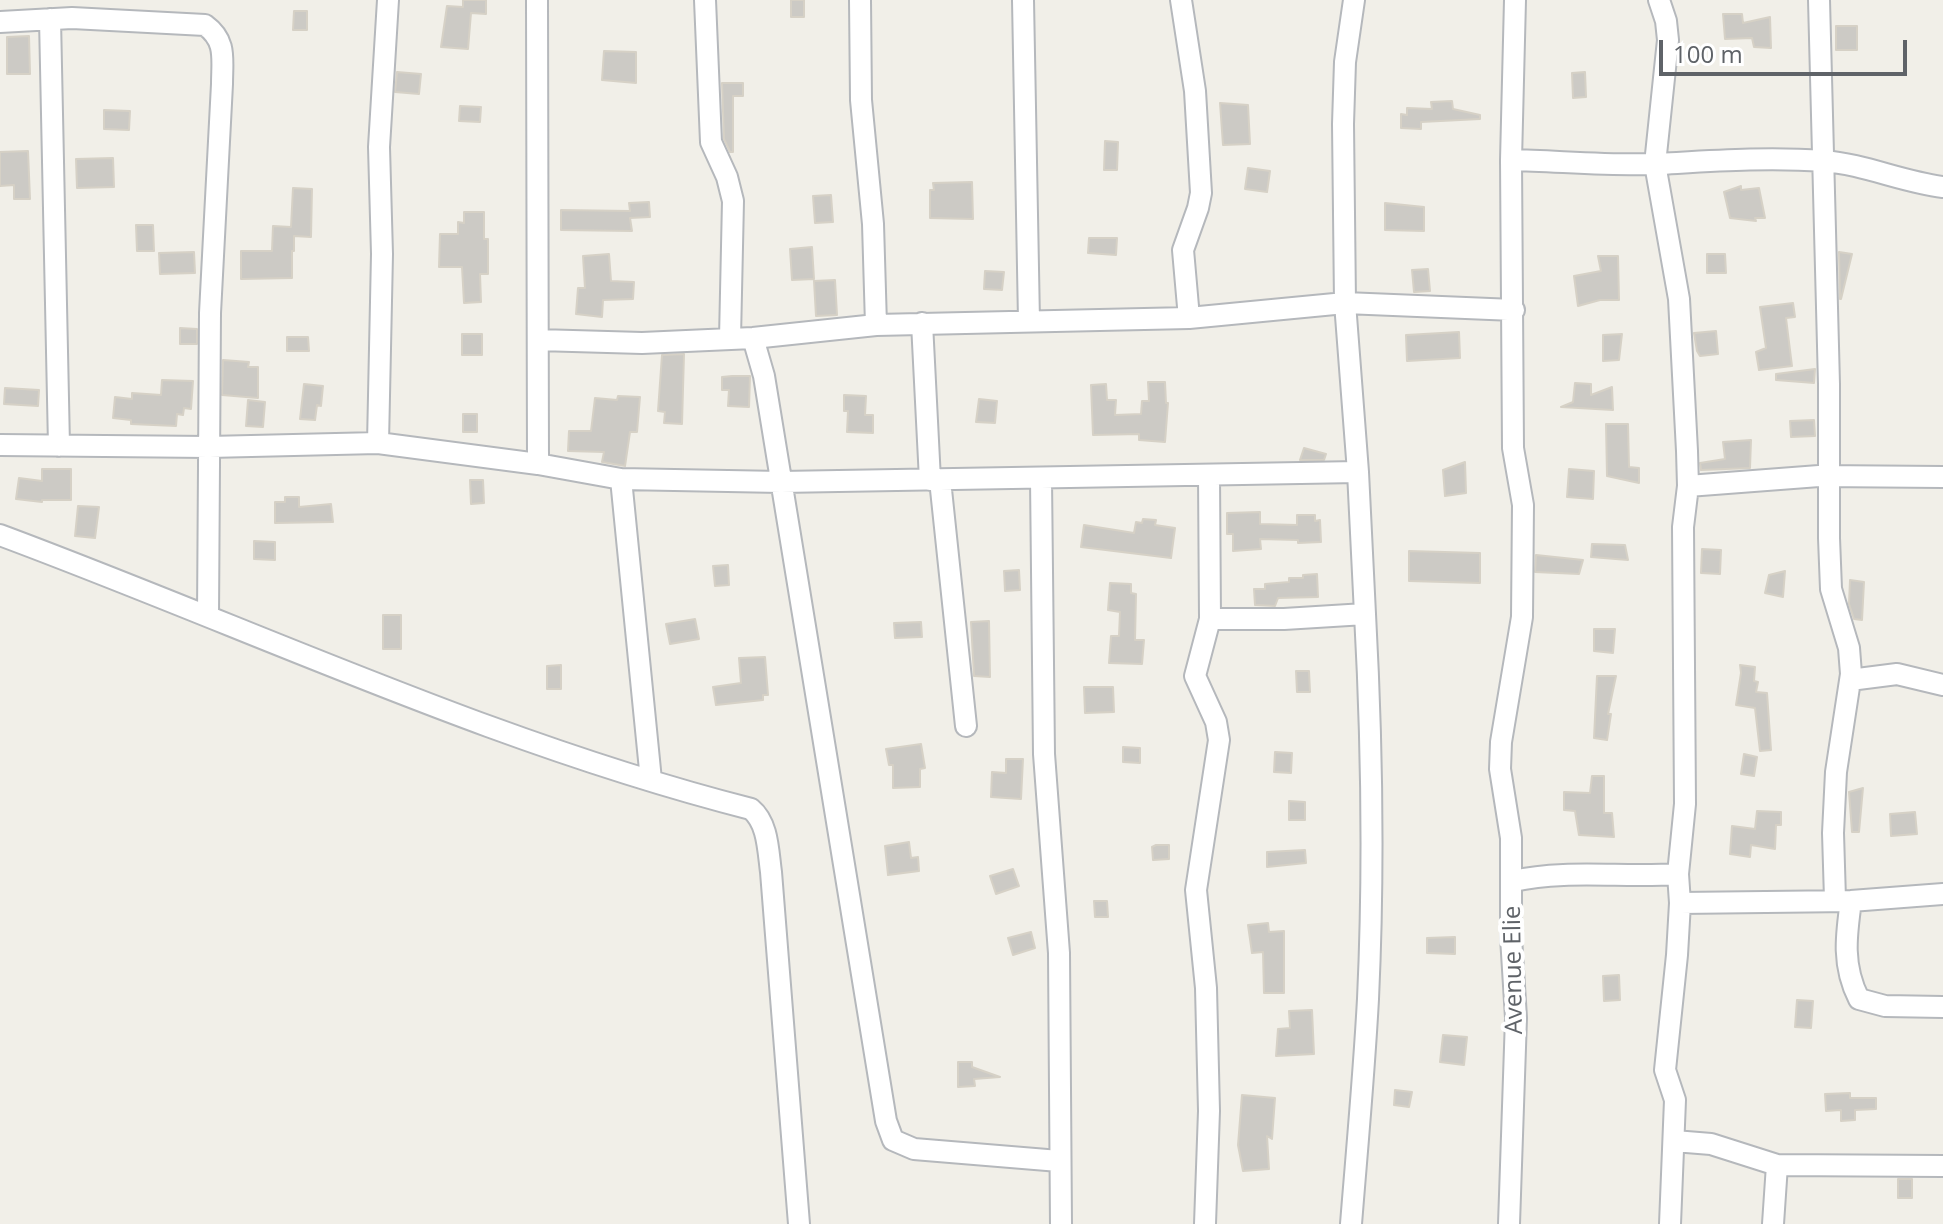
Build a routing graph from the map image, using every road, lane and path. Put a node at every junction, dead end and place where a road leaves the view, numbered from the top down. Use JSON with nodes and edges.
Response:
{"nodes":[{"id":1,"x":388,"y":0,"type":"edge"},
{"id":2,"x":537,"y":0,"type":"edge"},
{"id":3,"x":705,"y":0,"type":"edge"},
{"id":4,"x":860,"y":0,"type":"edge"},
{"id":5,"x":1023,"y":0,"type":"edge"},
{"id":6,"x":1181,"y":0,"type":"edge"},
{"id":7,"x":1354,"y":0,"type":"edge"},
{"id":8,"x":1515,"y":0,"type":"edge"},
{"id":9,"x":1659,"y":0,"type":"edge"},
{"id":10,"x":1819,"y":0,"type":"edge"},
{"id":11,"x":50,"y":19,"type":"junction"},
{"id":12,"x":0,"y":22,"type":"edge"},
{"id":13,"x":1511,"y":160,"type":"junction"},
{"id":14,"x":1825,"y":161,"type":"junction"},
{"id":15,"x":1655,"y":164,"type":"junction"},
{"id":16,"x":1943,"y":187,"type":"edge"},
{"id":17,"x":1345,"y":303,"type":"junction"},
{"id":18,"x":1514,"y":310,"type":"junction"},
{"id":19,"x":1189,"y":318,"type":"junction"},
{"id":20,"x":1029,"y":321,"type":"junction"},
{"id":21,"x":922,"y":323,"type":"junction"},
{"id":22,"x":876,"y":325,"type":"junction"},
{"id":23,"x":730,"y":338,"type":"junction"},
{"id":24,"x":753,"y":338,"type":"junction"},
{"id":25,"x":538,"y":340,"type":"junction"},
{"id":26,"x":378,"y":443,"type":"junction"},
{"id":27,"x":0,"y":445,"type":"edge"},
{"id":28,"x":59,"y":446,"type":"junction"},
{"id":29,"x":209,"y":447,"type":"junction"},
{"id":30,"x":538,"y":464,"type":"junction"},
{"id":31,"x":1358,"y":472,"type":"junction"},
{"id":32,"x":1209,"y":476,"type":"junction"},
{"id":33,"x":1943,"y":477,"type":"edge"},
{"id":34,"x":1829,"y":478,"type":"junction"},
{"id":35,"x":621,"y":479,"type":"junction"},
{"id":36,"x":1041,"y":479,"type":"junction"},
{"id":37,"x":935,"y":480,"type":"junction"},
{"id":38,"x":781,"y":482,"type":"junction"},
{"id":39,"x":1688,"y":486,"type":"junction"},
{"id":40,"x":0,"y":535,"type":"edge"},
{"id":41,"x":1365,"y":614,"type":"junction"},
{"id":42,"x":208,"y":616,"type":"junction"},
{"id":43,"x":1210,"y":619,"type":"junction"},
{"id":44,"x":1850,"y":680,"type":"junction"},
{"id":45,"x":1943,"y":685,"type":"edge"},
{"id":46,"x":966,"y":726,"type":"dead end"},
{"id":47,"x":651,"y":780,"type":"junction"},
{"id":48,"x":1678,"y":874,"type":"junction"},
{"id":49,"x":1513,"y":881,"type":"junction"},
{"id":50,"x":1943,"y":894,"type":"edge"},
{"id":51,"x":1843,"y":900,"type":"junction"},
{"id":52,"x":1680,"y":903,"type":"junction"},
{"id":53,"x":1943,"y":1007,"type":"edge"},
{"id":54,"x":1674,"y":1141,"type":"junction"},
{"id":55,"x":1059,"y":1161,"type":"junction"},
{"id":56,"x":1777,"y":1165,"type":"junction"},
{"id":57,"x":1943,"y":1166,"type":"edge"},
{"id":58,"x":799,"y":1224,"type":"edge"},
{"id":59,"x":1061,"y":1224,"type":"edge"},
{"id":60,"x":1205,"y":1224,"type":"edge"},
{"id":61,"x":1351,"y":1224,"type":"edge"},
{"id":62,"x":1509,"y":1224,"type":"edge"},
{"id":63,"x":1670,"y":1224,"type":"edge"},
{"id":64,"x":1773,"y":1224,"type":"edge"}],
"edges":[{"from":1,"to":26,"type":"street"},
{"from":2,"to":25,"type":"street"},
{"from":3,"to":23,"type":"street"},
{"from":4,"to":22,"type":"street"},
{"from":5,"to":20,"type":"street"},
{"from":6,"to":19,"type":"street"},
{"from":7,"to":17,"type":"street"},
{"from":8,"to":13,"type":"street"},
{"from":9,"to":15,"type":"street"},
{"from":10,"to":14,"type":"street"},
{"from":11,"to":12,"type":"street"},
{"from":11,"to":28,"type":"street"},
{"from":11,"to":29,"type":"street"},
{"from":13,"to":15,"type":"street"},
{"from":13,"to":18,"type":"street"},
{"from":14,"to":15,"type":"street"},
{"from":14,"to":16,"type":"street"},
{"from":14,"to":34,"type":"street"},
{"from":15,"to":39,"type":"street"},
{"from":17,"to":18,"type":"street"},
{"from":17,"to":19,"type":"street"},
{"from":17,"to":31,"type":"street"},
{"from":18,"to":49,"type":"street"},
{"from":19,"to":20,"type":"street"},
{"from":20,"to":21,"type":"street"},
{"from":21,"to":22,"type":"street"},
{"from":21,"to":37,"type":"street"},
{"from":22,"to":24,"type":"street"},
{"from":23,"to":24,"type":"street"},
{"from":23,"to":25,"type":"street"},
{"from":24,"to":38,"type":"street"},
{"from":25,"to":30,"type":"street"},
{"from":26,"to":29,"type":"street"},
{"from":26,"to":30,"type":"street"},
{"from":27,"to":28,"type":"street"},
{"from":28,"to":29,"type":"street"},
{"from":29,"to":42,"type":"street"},
{"from":30,"to":35,"type":"street"},
{"from":31,"to":32,"type":"street"},
{"from":31,"to":41,"type":"street"},
{"from":32,"to":36,"type":"street"},
{"from":32,"to":43,"type":"street"},
{"from":33,"to":34,"type":"street"},
{"from":34,"to":39,"type":"street"},
{"from":34,"to":44,"type":"street"},
{"from":35,"to":38,"type":"street"},
{"from":35,"to":47,"type":"street"},
{"from":36,"to":37,"type":"street"},
{"from":36,"to":55,"type":"street"},
{"from":37,"to":38,"type":"street"},
{"from":37,"to":46,"type":"street"},
{"from":38,"to":55,"type":"street"},
{"from":39,"to":48,"type":"street"},
{"from":40,"to":42,"type":"street"},
{"from":41,"to":43,"type":"street"},
{"from":41,"to":61,"type":"street"},
{"from":42,"to":47,"type":"street"},
{"from":43,"to":60,"type":"street"},
{"from":44,"to":45,"type":"street"},
{"from":44,"to":51,"type":"street"},
{"from":47,"to":58,"type":"street"},
{"from":48,"to":49,"type":"street","name":"Avenue Elie"},
{"from":48,"to":52,"type":"street"},
{"from":49,"to":62,"type":"street","name":"Avenue Elie"},
{"from":50,"to":51,"type":"street"},
{"from":51,"to":52,"type":"street"},
{"from":51,"to":53,"type":"street"},
{"from":52,"to":54,"type":"street"},
{"from":54,"to":56,"type":"street"},
{"from":54,"to":63,"type":"street"},
{"from":55,"to":59,"type":"street"},
{"from":56,"to":57,"type":"street"},
{"from":56,"to":64,"type":"street"}]}
